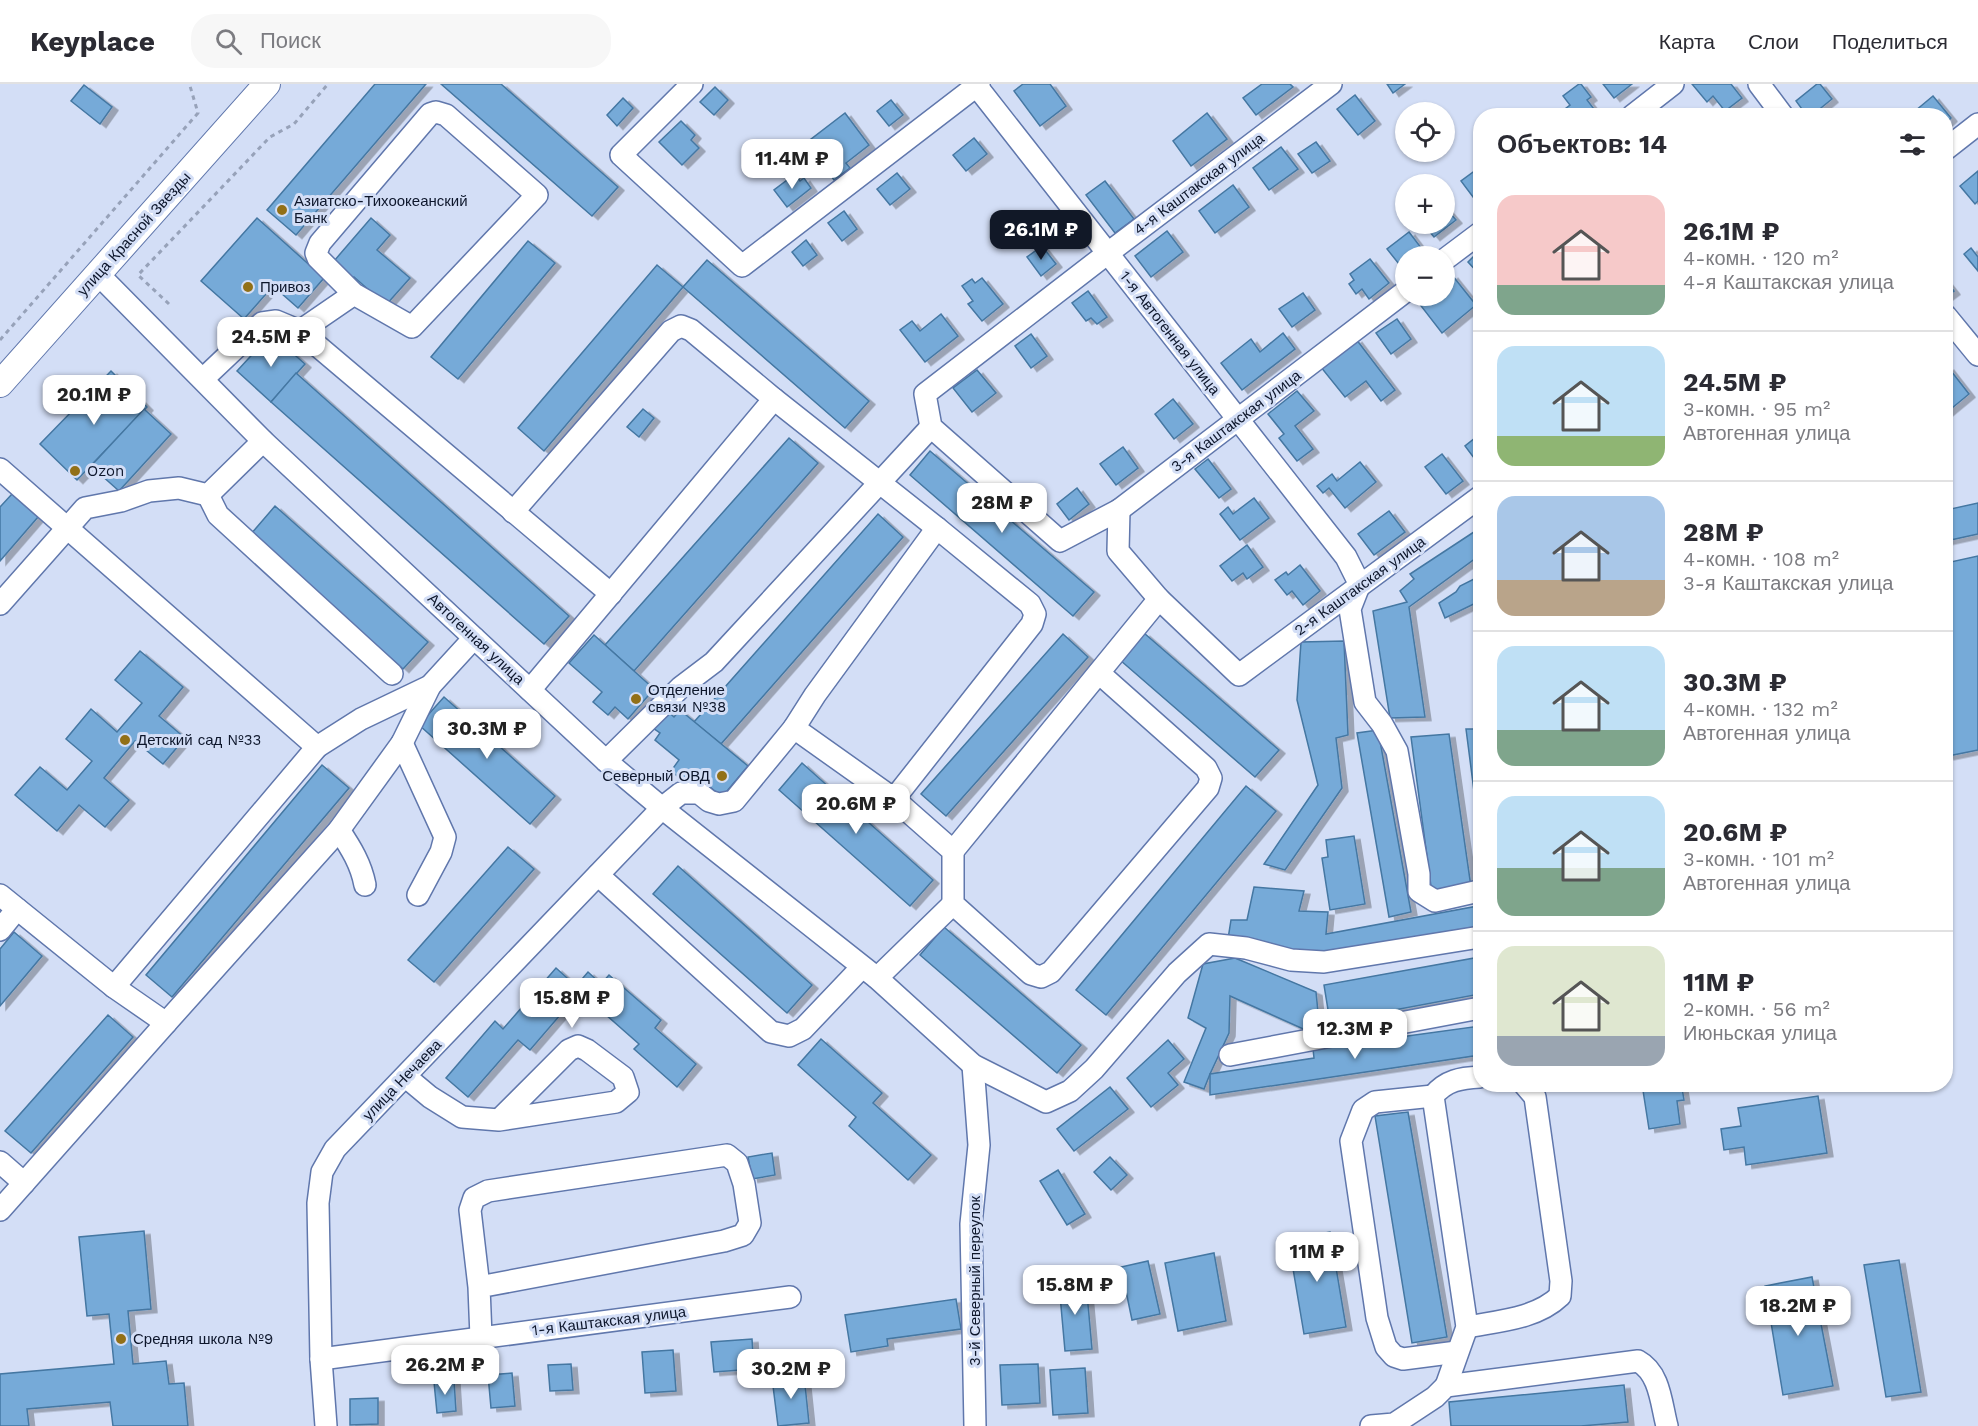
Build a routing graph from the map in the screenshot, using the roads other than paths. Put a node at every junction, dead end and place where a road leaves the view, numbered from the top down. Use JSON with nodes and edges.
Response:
{"nodes":[{"id":1,"x":267,"y":84,"type":"edge"},
{"id":2,"x":692,"y":84,"type":"edge"},
{"id":3,"x":1331,"y":84,"type":"edge"},
{"id":4,"x":1673,"y":84,"type":"edge"},
{"id":5,"x":1759,"y":84,"type":"edge"},
{"id":6,"x":977,"y":85,"type":"edge"},
{"id":7,"x":1642,"y":108,"type":"edge"},
{"id":8,"x":1777,"y":108,"type":"edge"},
{"id":9,"x":1978,"y":124,"type":"edge"},
{"id":10,"x":1953,"y":144,"type":"edge"},
{"id":11,"x":1473,"y":238,"type":"edge"},
{"id":12,"x":1455,"y":252,"type":"edge"},
{"id":13,"x":1108,"y":253,"type":"junction"},
{"id":14,"x":98,"y":274,"type":"junction"},
{"id":15,"x":354,"y":294,"type":"junction"},
{"id":16,"x":1395,"y":299,"type":"edge"},
{"id":17,"x":1953,"y":325,"type":"edge"},
{"id":18,"x":300,"y":331,"type":"junction"},
{"id":19,"x":1978,"y":355,"type":"edge"},
{"id":20,"x":203,"y":379,"type":"junction"},
{"id":21,"x":0,"y":384,"type":"edge"},
{"id":22,"x":774,"y":399,"type":"junction"},
{"id":23,"x":1238,"y":420,"type":"junction"},
{"id":24,"x":931,"y":427,"type":"junction"},
{"id":25,"x":263,"y":441,"type":"junction"},
{"id":26,"x":0,"y":469,"type":"edge"},
{"id":27,"x":881,"y":482,"type":"junction"},
{"id":28,"x":208,"y":495,"type":"junction"},
{"id":29,"x":1473,"y":502,"type":"edge"},
{"id":30,"x":1119,"y":510,"type":"junction"},
{"id":31,"x":513,"y":512,"type":"junction"},
{"id":32,"x":67,"y":528,"type":"junction"},
{"id":33,"x":937,"y":528,"type":"junction"},
{"id":34,"x":1360,"y":585,"type":"junction"},
{"id":35,"x":611,"y":594,"type":"junction"},
{"id":36,"x":1159,"y":599,"type":"junction"},
{"id":37,"x":0,"y":604,"type":"edge"},
{"id":38,"x":474,"y":638,"type":"junction"},
{"id":39,"x":1099,"y":673,"type":"junction"},
{"id":40,"x":392,"y":674,"type":"dead end"},
{"id":41,"x":430,"y":686,"type":"junction"},
{"id":42,"x":530,"y":690,"type":"junction"},
{"id":43,"x":794,"y":728,"type":"junction"},
{"id":44,"x":402,"y":743,"type":"junction"},
{"id":45,"x":317,"y":747,"type":"junction"},
{"id":46,"x":606,"y":761,"type":"junction"},
{"id":47,"x":894,"y":799,"type":"junction"},
{"id":48,"x":662,"y":808,"type":"junction"},
{"id":49,"x":339,"y":830,"type":"junction"},
{"id":50,"x":954,"y":851,"type":"junction"},
{"id":51,"x":598,"y":875,"type":"junction"},
{"id":52,"x":365,"y":885,"type":"dead end"},
{"id":53,"x":1473,"y":892,"type":"edge"},
{"id":54,"x":0,"y":895,"type":"edge"},
{"id":55,"x":418,"y":895,"type":"dead end"},
{"id":56,"x":953,"y":904,"type":"junction"},
{"id":57,"x":17,"y":909,"type":"junction"},
{"id":58,"x":0,"y":930,"type":"edge"},
{"id":59,"x":1473,"y":938,"type":"edge"},
{"id":60,"x":869,"y":972,"type":"junction"},
{"id":61,"x":114,"y":987,"type":"junction"},
{"id":62,"x":1473,"y":1009,"type":"edge"},
{"id":63,"x":166,"y":1023,"type":"junction"},
{"id":64,"x":1230,"y":1055,"type":"dead end"},
{"id":65,"x":973,"y":1065,"type":"junction"},
{"id":66,"x":406,"y":1077,"type":"junction"},
{"id":67,"x":1473,"y":1077,"type":"edge"},
{"id":68,"x":1531,"y":1092,"type":"edge"},
{"id":69,"x":1433,"y":1096,"type":"junction"},
{"id":70,"x":499,"y":1120,"type":"junction"},
{"id":71,"x":0,"y":1162,"type":"edge"},
{"id":72,"x":24,"y":1183,"type":"junction"},
{"id":73,"x":0,"y":1210,"type":"edge"},
{"id":74,"x":479,"y":1287,"type":"junction"},
{"id":75,"x":790,"y":1297,"type":"dead end"},
{"id":76,"x":1467,"y":1327,"type":"junction"},
{"id":77,"x":481,"y":1337,"type":"junction"},
{"id":78,"x":1457,"y":1352,"type":"junction"},
{"id":79,"x":321,"y":1359,"type":"junction"},
{"id":80,"x":1446,"y":1386,"type":"junction"},
{"id":81,"x":1394,"y":1425,"type":"edge"},
{"id":82,"x":326,"y":1426,"type":"edge"},
{"id":83,"x":975,"y":1426,"type":"edge"},
{"id":84,"x":1371,"y":1426,"type":"edge"},
{"id":85,"x":1667,"y":1426,"type":"edge"}],
"edges":[{"from":1,"to":14,"type":"main road","name":"улица Красной Звезды"},
{"from":2,"to":6,"type":"street"},
{"from":3,"to":13,"type":"street","name":"4-я Каштакская улица"},
{"from":4,"to":7,"type":"street"},
{"from":5,"to":8,"type":"street"},
{"from":6,"to":13,"type":"street","name":"1-я Автогенная улица"},
{"from":9,"to":10,"type":"street"},
{"from":11,"to":12,"type":"street"},
{"from":13,"to":23,"type":"street","name":"1-я Автогенная улица"},
{"from":13,"to":24,"type":"street","name":"4-я Каштакская улица"},
{"from":14,"to":20,"type":"street","name":"Автогенная улица"},
{"from":14,"to":21,"type":"main road","name":"улица Красной Звезды"},
{"from":15,"to":15,"type":"street"},
{"from":15,"to":18,"type":"street"},
{"from":16,"to":23,"type":"street","name":"3-я Каштакская улица"},
{"from":17,"to":19,"type":"street"},
{"from":18,"to":20,"type":"street"},
{"from":18,"to":31,"type":"street"},
{"from":20,"to":25,"type":"street","name":"Автогенная улица"},
{"from":22,"to":27,"type":"street"},
{"from":22,"to":31,"type":"street"},
{"from":22,"to":35,"type":"street"},
{"from":23,"to":30,"type":"street","name":"3-я Каштакская улица"},
{"from":23,"to":34,"type":"street","name":"1-я Автогенная улица"},
{"from":24,"to":27,"type":"street"},
{"from":24,"to":30,"type":"street","name":"3-я Каштакская улица"},
{"from":25,"to":28,"type":"street"},
{"from":25,"to":38,"type":"street","name":"Автогенная улица"},
{"from":26,"to":32,"type":"street"},
{"from":27,"to":33,"type":"street"},
{"from":27,"to":46,"type":"street"},
{"from":28,"to":32,"type":"street"},
{"from":28,"to":40,"type":"street"},
{"from":29,"to":34,"type":"street","name":"2-я Каштакская улица"},
{"from":30,"to":36,"type":"street"},
{"from":31,"to":35,"type":"street"},
{"from":32,"to":37,"type":"street"},
{"from":32,"to":45,"type":"street"},
{"from":33,"to":43,"type":"street","name":"улица Нечаева"},
{"from":33,"to":47,"type":"street"},
{"from":34,"to":36,"type":"street","name":"2-я Каштакская улица"},
{"from":34,"to":53,"type":"street"},
{"from":35,"to":42,"type":"street"},
{"from":36,"to":39,"type":"street"},
{"from":38,"to":41,"type":"street"},
{"from":38,"to":42,"type":"street","name":"Автогенная улица"},
{"from":39,"to":50,"type":"street"},
{"from":39,"to":56,"type":"street"},
{"from":41,"to":44,"type":"street"},
{"from":41,"to":45,"type":"street"},
{"from":42,"to":46,"type":"street","name":"Автогенная улица"},
{"from":43,"to":47,"type":"street"},
{"from":43,"to":48,"type":"street","name":"улица Нечаева"},
{"from":44,"to":49,"type":"street"},
{"from":44,"to":55,"type":"street"},
{"from":45,"to":61,"type":"street"},
{"from":46,"to":48,"type":"street","name":"Автогенная улица"},
{"from":47,"to":50,"type":"street"},
{"from":48,"to":51,"type":"street","name":"улица Нечаева"},
{"from":48,"to":60,"type":"street","name":"Автогенная улица"},
{"from":49,"to":52,"type":"street"},
{"from":49,"to":63,"type":"street"},
{"from":50,"to":56,"type":"street"},
{"from":51,"to":60,"type":"street"},
{"from":51,"to":66,"type":"street","name":"улица Нечаева"},
{"from":54,"to":57,"type":"street"},
{"from":56,"to":60,"type":"street"},
{"from":57,"to":58,"type":"street"},
{"from":57,"to":61,"type":"street"},
{"from":59,"to":65,"type":"street","name":"Автогенная улица"},
{"from":60,"to":65,"type":"street","name":"Автогенная улица"},
{"from":61,"to":63,"type":"street"},
{"from":62,"to":64,"type":"street"},
{"from":63,"to":72,"type":"street"},
{"from":65,"to":83,"type":"street","name":"3-й Северный переулок"},
{"from":66,"to":70,"type":"street"},
{"from":66,"to":79,"type":"street","name":"улица Нечаева"},
{"from":67,"to":69,"type":"street"},
{"from":68,"to":76,"type":"street"},
{"from":69,"to":76,"type":"street"},
{"from":69,"to":78,"type":"street"},
{"from":70,"to":70,"type":"street"},
{"from":71,"to":72,"type":"street"},
{"from":72,"to":73,"type":"street"},
{"from":74,"to":74,"type":"street"},
{"from":74,"to":77,"type":"street"},
{"from":75,"to":77,"type":"street","name":"1-я Каштакская улица"},
{"from":76,"to":78,"type":"street"},
{"from":77,"to":79,"type":"street","name":"1-я Каштакская улица"},
{"from":78,"to":80,"type":"street"},
{"from":79,"to":82,"type":"street","name":"улица Нечаева"},
{"from":80,"to":81,"type":"street"},
{"from":80,"to":85,"type":"street"},
{"from":81,"to":84,"type":"street"}]}
